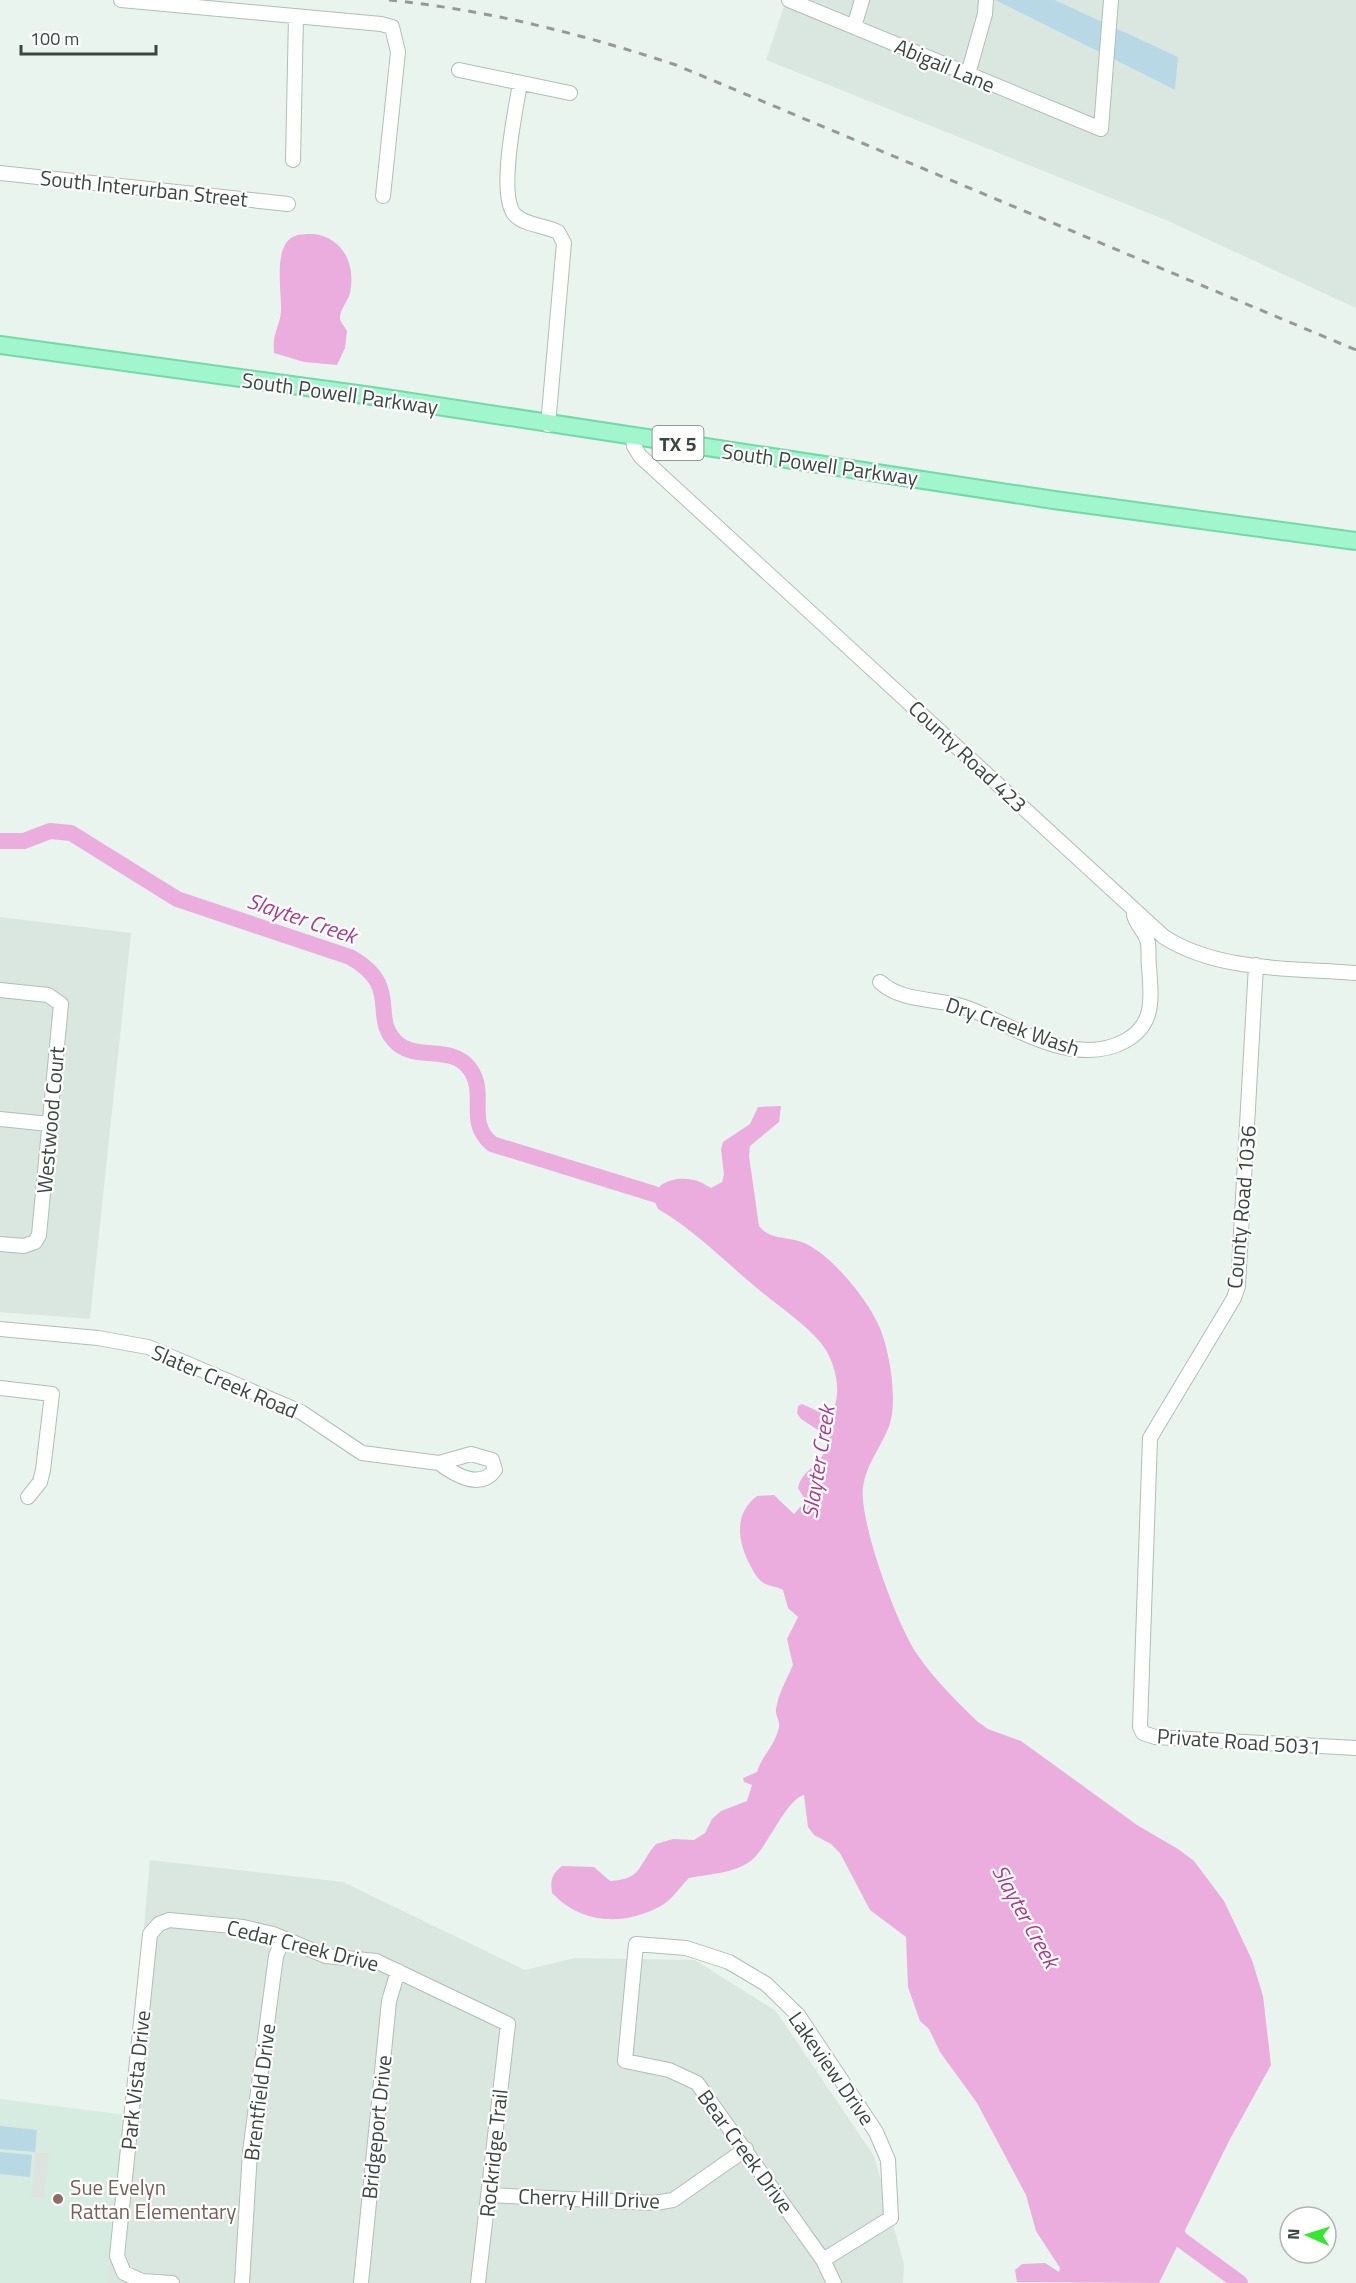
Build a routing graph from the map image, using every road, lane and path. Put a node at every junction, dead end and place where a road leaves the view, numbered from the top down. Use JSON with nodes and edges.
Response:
{"nodes":[{"id":1,"x":121,"y":0,"type":"edge"},
{"id":2,"x":789,"y":0,"type":"edge"},
{"id":3,"x":862,"y":0,"type":"edge"},
{"id":4,"x":986,"y":0,"type":"edge"},
{"id":5,"x":1111,"y":0,"type":"edge"},
{"id":6,"x":296,"y":16,"type":"junction"},
{"id":7,"x":854,"y":27,"type":"junction"},
{"id":8,"x":459,"y":70,"type":"dead end"},
{"id":9,"x":968,"y":74,"type":"junction"},
{"id":10,"x":520,"y":83,"type":"junction"},
{"id":11,"x":570,"y":93,"type":"dead end"},
{"id":12,"x":293,"y":160,"type":"dead end"},
{"id":13,"x":0,"y":173,"type":"edge"},
{"id":14,"x":383,"y":196,"type":"dead end"},
{"id":15,"x":288,"y":204,"type":"dead end"},
{"id":16,"x":0,"y":345,"type":"edge"},
{"id":17,"x":548,"y":425,"type":"junction"},
{"id":18,"x":633,"y":437,"type":"junction"},
{"id":19,"x":1356,"y":541,"type":"edge"},
{"id":20,"x":1133,"y":910,"type":"junction"},
{"id":21,"x":1171,"y":941,"type":"junction"},
{"id":22,"x":1148,"y":958,"type":"junction"},
{"id":23,"x":1256,"y":965,"type":"junction"},
{"id":24,"x":1356,"y":973,"type":"edge"},
{"id":25,"x":880,"y":982,"type":"dead end"},
{"id":26,"x":0,"y":990,"type":"edge"},
{"id":27,"x":0,"y":1119,"type":"edge"},
{"id":28,"x":49,"y":1124,"type":"junction"},
{"id":29,"x":0,"y":1244,"type":"edge"},
{"id":30,"x":0,"y":1329,"type":"edge"},
{"id":31,"x":0,"y":1388,"type":"edge"},
{"id":32,"x":439,"y":1463,"type":"dead end"},
{"id":33,"x":28,"y":1497,"type":"dead end"},
{"id":34,"x":1139,"y":1713,"type":"joint"},
{"id":35,"x":1356,"y":1748,"type":"edge"},
{"id":36,"x":159,"y":1924,"type":"joint"},
{"id":37,"x":283,"y":1939,"type":"junction"},
{"id":38,"x":398,"y":1971,"type":"junction"},
{"id":39,"x":508,"y":2024,"type":"joint"},
{"id":40,"x":625,"y":2061,"type":"joint"},
{"id":41,"x":746,"y":2149,"type":"junction"},
{"id":42,"x":488,"y":2195,"type":"junction"},
{"id":43,"x":823,"y":2260,"type":"junction"},
{"id":44,"x":172,"y":2283,"type":"edge"},
{"id":45,"x":242,"y":2283,"type":"edge"},
{"id":46,"x":361,"y":2283,"type":"edge"},
{"id":47,"x":478,"y":2283,"type":"edge"},
{"id":48,"x":834,"y":2283,"type":"edge"}],
"edges":[{"from":1,"to":6,"type":"street"},
{"from":2,"to":7,"type":"street","name":"Abigail Lane"},
{"from":3,"to":7,"type":"street"},
{"from":4,"to":9,"type":"street"},
{"from":5,"to":9,"type":"street","name":"Abigail Lane"},
{"from":6,"to":12,"type":"street"},
{"from":6,"to":14,"type":"street"},
{"from":7,"to":9,"type":"street","name":"Abigail Lane"},
{"from":8,"to":10,"type":"street"},
{"from":10,"to":11,"type":"street"},
{"from":10,"to":17,"type":"street"},
{"from":13,"to":15,"type":"street","name":"South Interurban Street"},
{"from":16,"to":17,"type":"main road","name":"South Powell Parkway","number":"TX 5"},
{"from":17,"to":18,"type":"main road","name":"South Powell Parkway","number":"TX 5"},
{"from":18,"to":19,"type":"main road","name":"South Powell Parkway","number":"TX 5"},
{"from":18,"to":20,"type":"street","name":"County Road 423"},
{"from":20,"to":21,"type":"street","name":"County Road 423"},
{"from":20,"to":22,"type":"street","name":"Dry Creek Wash"},
{"from":21,"to":22,"type":"street"},
{"from":21,"to":23,"type":"street","name":"County Road 423"},
{"from":22,"to":25,"type":"street","name":"Dry Creek Wash"},
{"from":23,"to":24,"type":"street","name":"County Road 423"},
{"from":23,"to":34,"type":"street","name":"County Road 1036"},
{"from":26,"to":28,"type":"street","name":"Westwood Court"},
{"from":27,"to":28,"type":"street"},
{"from":28,"to":29,"type":"street","name":"Westwood Court"},
{"from":30,"to":32,"type":"street","name":"Slater Creek Road"},
{"from":31,"to":33,"type":"street"},
{"from":34,"to":35,"type":"street","name":"Private Road 5031"},
{"from":36,"to":37,"type":"street","name":"Cedar Creek Drive"},
{"from":36,"to":44,"type":"street","name":"Park Vista Drive"},
{"from":37,"to":38,"type":"street","name":"Cedar Creek Drive"},
{"from":37,"to":45,"type":"street","name":"Brentfield Drive"},
{"from":38,"to":39,"type":"street","name":"Cedar Creek Drive"},
{"from":38,"to":46,"type":"street","name":"Bridgeport Drive"},
{"from":39,"to":42,"type":"street","name":"Rockridge Trail"},
{"from":40,"to":41,"type":"street","name":"Bear Creek Drive"},
{"from":40,"to":43,"type":"street","name":"Lakeview Drive"},
{"from":41,"to":42,"type":"street","name":"Cherry Hill Drive"},
{"from":41,"to":43,"type":"street","name":"Bear Creek Drive"},
{"from":42,"to":47,"type":"street","name":"Rockridge Trail"},
{"from":43,"to":48,"type":"street","name":"Bear Creek Drive"}]}
